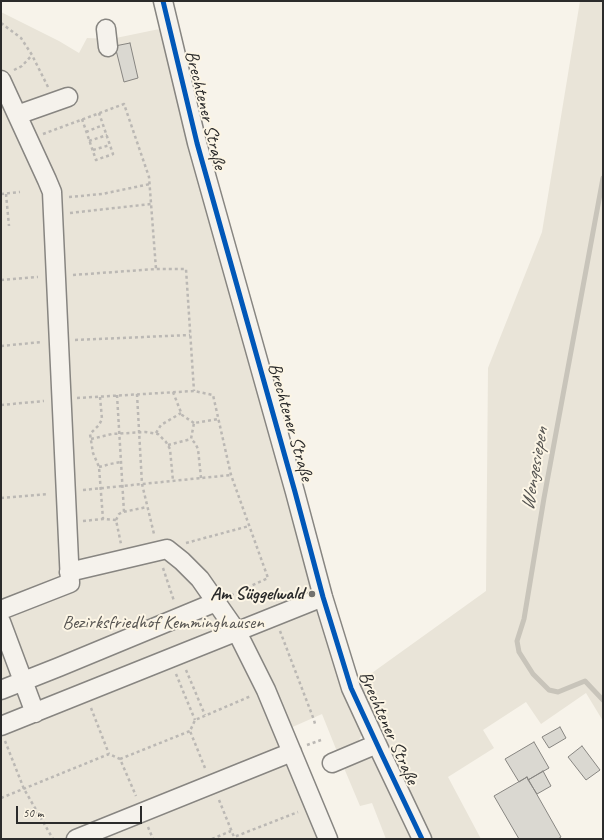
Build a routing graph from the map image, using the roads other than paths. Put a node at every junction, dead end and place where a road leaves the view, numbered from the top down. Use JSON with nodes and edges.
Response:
{"nodes":[{"id":1,"x":162,"y":1,"type":"edge"},
{"id":2,"x":106,"y":29,"type":"dead end"},
{"id":3,"x":108,"y":47,"type":"dead end"},
{"id":4,"x":6,"y":76,"type":"edge"},
{"id":5,"x":62,"y":99,"type":"road end"},
{"id":6,"x":17,"y":116,"type":"junction"},
{"id":7,"x":69,"y":572,"type":"junction"},
{"id":8,"x":323,"y":597,"type":"junction"},
{"id":9,"x":216,"y":602,"type":"junction"},
{"id":10,"x":1,"y":610,"type":"edge"},
{"id":11,"x":1,"y":622,"type":"edge"},
{"id":12,"x":237,"y":632,"type":"junction"},
{"id":13,"x":23,"y":681,"type":"junction"},
{"id":14,"x":1,"y":690,"type":"edge"},
{"id":15,"x":35,"y":713,"type":"junction"},
{"id":16,"x":2,"y":732,"type":"edge"},
{"id":17,"x":377,"y":744,"type":"junction"},
{"id":18,"x":292,"y":752,"type":"junction"},
{"id":19,"x":332,"y":763,"type":"dead end"},
{"id":20,"x":76,"y":839,"type":"edge"},
{"id":21,"x":328,"y":839,"type":"edge"},
{"id":22,"x":422,"y":839,"type":"edge"}],
"edges":[{"from":1,"to":8,"type":"street","name":"Brechtener Straße"},
{"from":2,"to":3,"type":"street"},
{"from":4,"to":6,"type":"street"},
{"from":5,"to":6,"type":"street"},
{"from":6,"to":7,"type":"street"},
{"from":7,"to":9,"type":"street"},
{"from":7,"to":10,"type":"street"},
{"from":8,"to":12,"type":"street"},
{"from":8,"to":17,"type":"street","name":"Brechtener Straße"},
{"from":9,"to":12,"type":"street"},
{"from":9,"to":13,"type":"street"},
{"from":11,"to":13,"type":"street"},
{"from":12,"to":15,"type":"street"},
{"from":12,"to":18,"type":"street"},
{"from":13,"to":14,"type":"street"},
{"from":13,"to":15,"type":"street"},
{"from":15,"to":16,"type":"street"},
{"from":17,"to":19,"type":"street"},
{"from":17,"to":22,"type":"street","name":"Brechtener Straße"},
{"from":18,"to":20,"type":"street"},
{"from":18,"to":21,"type":"street"}]}
